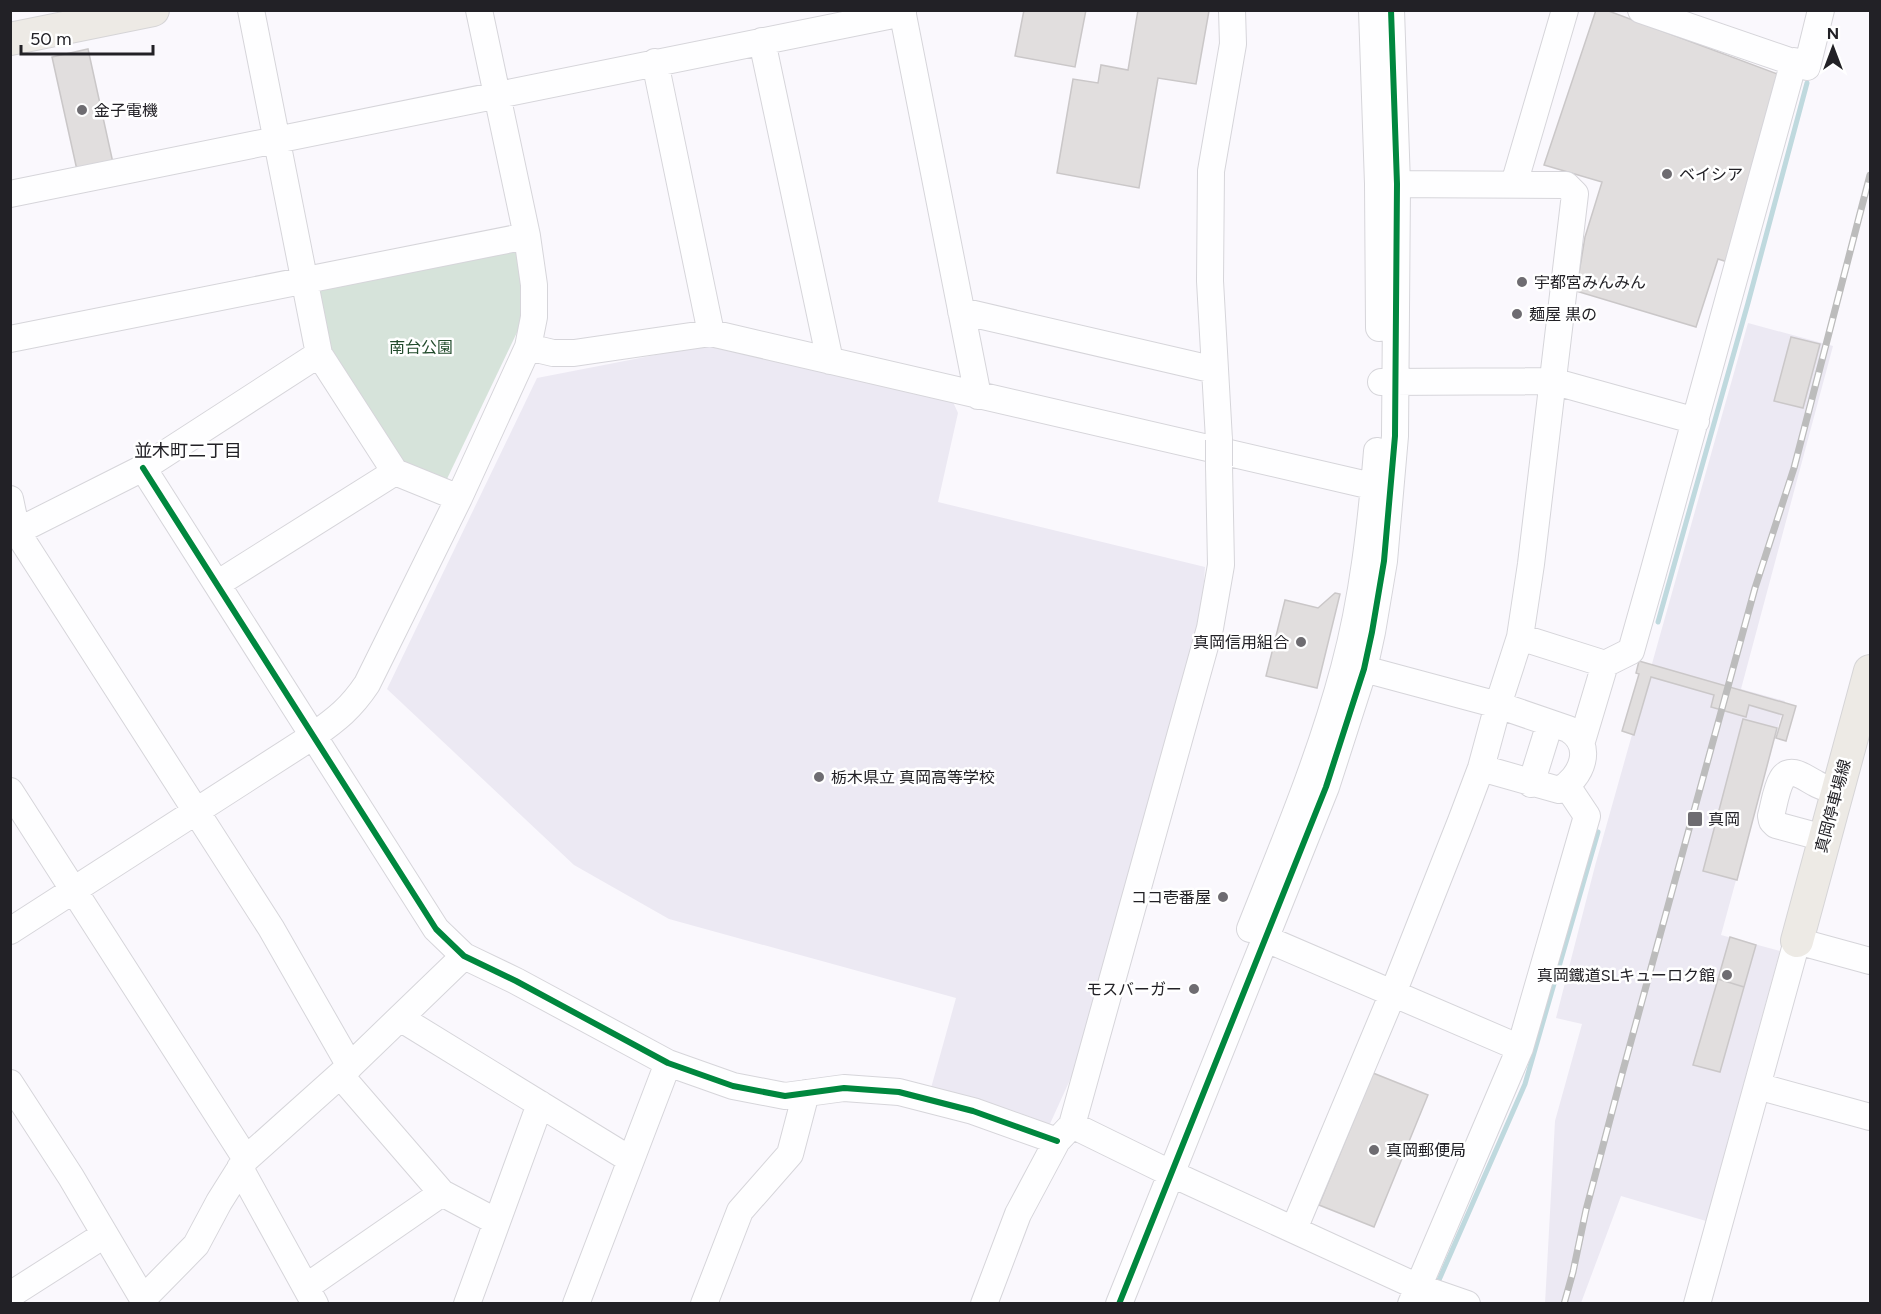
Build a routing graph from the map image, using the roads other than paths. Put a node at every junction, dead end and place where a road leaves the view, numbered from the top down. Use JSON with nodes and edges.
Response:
{"nodes":[{"id":1,"x":54,"y":10,"type":"edge"},
{"id":2,"x":153,"y":10,"type":"edge"},
{"id":3,"x":251,"y":10,"type":"edge"},
{"id":4,"x":479,"y":10,"type":"edge"},
{"id":5,"x":1232,"y":10,"type":"edge"},
{"id":6,"x":1372,"y":10,"type":"edge"},
{"id":7,"x":1391,"y":10,"type":"edge"},
{"id":8,"x":1565,"y":10,"type":"edge"},
{"id":9,"x":1641,"y":10,"type":"edge"},
{"id":10,"x":1821,"y":10,"type":"edge"},
{"id":11,"x":902,"y":12,"type":"edge"},
{"id":12,"x":10,"y":19,"type":"edge"},
{"id":13,"x":10,"y":39,"type":"edge"},
{"id":14,"x":762,"y":42,"type":"junction"},
{"id":15,"x":1794,"y":61,"type":"junction"},
{"id":16,"x":655,"y":62,"type":"junction"},
{"id":17,"x":496,"y":94,"type":"junction"},
{"id":18,"x":276,"y":140,"type":"junction"},
{"id":19,"x":1387,"y":184,"type":"junction"},
{"id":20,"x":1514,"y":184,"type":"junction"},
{"id":21,"x":10,"y":194,"type":"edge"},
{"id":22,"x":527,"y":236,"type":"junction"},
{"id":23,"x":304,"y":279,"type":"junction"},
{"id":24,"x":961,"y":311,"type":"junction"},
{"id":25,"x":711,"y":333,"type":"junction"},
{"id":26,"x":10,"y":339,"type":"edge"},
{"id":27,"x":528,"y":347,"type":"junction"},
{"id":28,"x":319,"y":354,"type":"junction"},
{"id":29,"x":830,"y":361,"type":"junction"},
{"id":30,"x":1215,"y":370,"type":"junction"},
{"id":31,"x":1552,"y":381,"type":"junction"},
{"id":32,"x":1388,"y":382,"type":"junction"},
{"id":33,"x":978,"y":396,"type":"junction"},
{"id":34,"x":1696,"y":421,"type":"junction"},
{"id":35,"x":143,"y":468,"type":"junction"},
{"id":36,"x":394,"y":472,"type":"junction"},
{"id":37,"x":1383,"y":489,"type":"junction"},
{"id":38,"x":459,"y":498,"type":"junction"},
{"id":39,"x":10,"y":500,"type":"edge"},
{"id":40,"x":14,"y":534,"type":"edge"},
{"id":41,"x":218,"y":584,"type":"junction"},
{"id":42,"x":1520,"y":637,"type":"junction"},
{"id":43,"x":1605,"y":664,"type":"junction"},
{"id":44,"x":1354,"y":668,"type":"junction"},
{"id":45,"x":1870,"y":671,"type":"edge"},
{"id":46,"x":1498,"y":705,"type":"junction"},
{"id":47,"x":1550,"y":723,"type":"junction"},
{"id":48,"x":313,"y":736,"type":"junction"},
{"id":49,"x":1582,"y":741,"type":"junction"},
{"id":50,"x":1481,"y":768,"type":"junction"},
{"id":51,"x":1531,"y":784,"type":"junction"},
{"id":52,"x":1567,"y":786,"type":"junction"},
{"id":53,"x":10,"y":791,"type":"edge"},
{"id":54,"x":1837,"y":791,"type":"junction"},
{"id":55,"x":196,"y":811,"type":"junction"},
{"id":56,"x":1824,"y":838,"type":"junction"},
{"id":57,"x":73,"y":891,"type":"junction"},
{"id":58,"x":10,"y":931,"type":"edge"},
{"id":59,"x":1264,"y":938,"type":"junction"},
{"id":60,"x":1797,"y":941,"type":"junction"},
{"id":61,"x":464,"y":957,"type":"junction"},
{"id":62,"x":1870,"y":961,"type":"edge"},
{"id":63,"x":1393,"y":993,"type":"junction"},
{"id":64,"x":400,"y":1018,"type":"junction"},
{"id":65,"x":1520,"y":1048,"type":"junction"},
{"id":66,"x":668,"y":1063,"type":"junction"},
{"id":67,"x":345,"y":1070,"type":"junction"},
{"id":68,"x":10,"y":1083,"type":"edge"},
{"id":69,"x":1757,"y":1086,"type":"junction"},
{"id":70,"x":806,"y":1093,"type":"junction"},
{"id":71,"x":540,"y":1104,"type":"junction"},
{"id":72,"x":1870,"y":1117,"type":"edge"},
{"id":73,"x":1065,"y":1133,"type":"junction"},
{"id":74,"x":631,"y":1160,"type":"junction"},
{"id":75,"x":243,"y":1163,"type":"junction"},
{"id":76,"x":1163,"y":1169,"type":"junction"},
{"id":77,"x":442,"y":1193,"type":"junction"},
{"id":78,"x":497,"y":1222,"type":"junction"},
{"id":79,"x":1293,"y":1229,"type":"junction"},
{"id":80,"x":104,"y":1235,"type":"junction"},
{"id":81,"x":10,"y":1295,"type":"edge"},
{"id":82,"x":310,"y":1295,"type":"edge"},
{"id":83,"x":1415,"y":1295,"type":"edge"},
{"id":84,"x":144,"y":1301,"type":"edge"},
{"id":85,"x":584,"y":1302,"type":"edge"},
{"id":86,"x":466,"y":1304,"type":"edge"},
{"id":87,"x":704,"y":1304,"type":"edge"},
{"id":88,"x":984,"y":1304,"type":"edge"},
{"id":89,"x":1102,"y":1304,"type":"edge"},
{"id":90,"x":1119,"y":1304,"type":"edge"},
{"id":91,"x":1467,"y":1304,"type":"edge"},
{"id":92,"x":1697,"y":1304,"type":"edge"}],
"edges":[{"from":1,"to":12,"type":"main road"},
{"from":2,"to":13,"type":"main road"},
{"from":3,"to":18,"type":"street"},
{"from":4,"to":17,"type":"street"},
{"from":5,"to":30,"type":"street"},
{"from":6,"to":19,"type":"street"},
{"from":7,"to":19,"type":"street"},
{"from":8,"to":20,"type":"street"},
{"from":9,"to":15,"type":"street"},
{"from":10,"to":15,"type":"street"},
{"from":11,"to":14,"type":"street"},
{"from":11,"to":24,"type":"street"},
{"from":14,"to":16,"type":"street"},
{"from":14,"to":29,"type":"street"},
{"from":15,"to":34,"type":"street"},
{"from":16,"to":17,"type":"street"},
{"from":16,"to":25,"type":"street"},
{"from":17,"to":18,"type":"street"},
{"from":17,"to":22,"type":"street"},
{"from":18,"to":21,"type":"street"},
{"from":18,"to":23,"type":"street"},
{"from":19,"to":20,"type":"street"},
{"from":19,"to":32,"type":"street"},
{"from":20,"to":31,"type":"street"},
{"from":22,"to":23,"type":"street"},
{"from":22,"to":27,"type":"street"},
{"from":23,"to":26,"type":"street"},
{"from":23,"to":28,"type":"street"},
{"from":24,"to":30,"type":"street"},
{"from":24,"to":33,"type":"street"},
{"from":25,"to":27,"type":"street"},
{"from":25,"to":29,"type":"street"},
{"from":27,"to":38,"type":"street"},
{"from":28,"to":35,"type":"street"},
{"from":28,"to":36,"type":"street"},
{"from":29,"to":33,"type":"street"},
{"from":30,"to":73,"type":"street","bridge":true},
{"from":31,"to":32,"type":"street"},
{"from":31,"to":34,"type":"street"},
{"from":31,"to":42,"type":"street"},
{"from":32,"to":37,"type":"street"},
{"from":33,"to":37,"type":"street"},
{"from":34,"to":43,"type":"street"},
{"from":35,"to":40,"type":"street"},
{"from":35,"to":41,"type":"street"},
{"from":36,"to":38,"type":"street"},
{"from":36,"to":41,"type":"street"},
{"from":37,"to":44,"type":"street"},
{"from":38,"to":48,"type":"street"},
{"from":39,"to":40,"type":"street"},
{"from":40,"to":55,"type":"street"},
{"from":41,"to":48,"type":"street"},
{"from":42,"to":43,"type":"street"},
{"from":42,"to":46,"type":"street"},
{"from":43,"to":49,"type":"street"},
{"from":44,"to":46,"type":"street"},
{"from":44,"to":59,"type":"street"},
{"from":44,"to":76,"type":"street"},
{"from":45,"to":54,"type":"main road","name":"真岡停車場線"},
{"from":46,"to":47,"type":"street"},
{"from":46,"to":50,"type":"street"},
{"from":47,"to":49,"type":"street"},
{"from":47,"to":51,"type":"street"},
{"from":48,"to":55,"type":"street"},
{"from":48,"to":61,"type":"street"},
{"from":49,"to":52,"type":"street"},
{"from":50,"to":51,"type":"street"},
{"from":50,"to":63,"type":"street"},
{"from":51,"to":52,"type":"street"},
{"from":52,"to":65,"type":"street"},
{"from":53,"to":57,"type":"street"},
{"from":54,"to":56,"type":"main road","name":"真岡停車場線"},
{"from":54,"to":56,"type":"street"},
{"from":55,"to":57,"type":"street"},
{"from":55,"to":67,"type":"street"},
{"from":56,"to":60,"type":"main road","name":"真岡停車場線"},
{"from":57,"to":58,"type":"street"},
{"from":57,"to":75,"type":"street"},
{"from":59,"to":63,"type":"street"},
{"from":59,"to":76,"type":"street"},
{"from":60,"to":62,"type":"street"},
{"from":60,"to":69,"type":"street"},
{"from":61,"to":64,"type":"street"},
{"from":61,"to":66,"type":"street"},
{"from":63,"to":65,"type":"street"},
{"from":63,"to":79,"type":"street"},
{"from":64,"to":67,"type":"street"},
{"from":64,"to":71,"type":"street"},
{"from":65,"to":83,"type":"street"},
{"from":66,"to":70,"type":"street"},
{"from":66,"to":74,"type":"street"},
{"from":67,"to":75,"type":"street"},
{"from":67,"to":77,"type":"street"},
{"from":68,"to":80,"type":"street"},
{"from":69,"to":72,"type":"street"},
{"from":69,"to":92,"type":"street"},
{"from":70,"to":73,"type":"street"},
{"from":70,"to":87,"type":"street"},
{"from":71,"to":74,"type":"street"},
{"from":71,"to":78,"type":"street"},
{"from":73,"to":76,"type":"street"},
{"from":73,"to":88,"type":"street"},
{"from":74,"to":85,"type":"street"},
{"from":75,"to":82,"type":"street"},
{"from":75,"to":84,"type":"street"},
{"from":76,"to":79,"type":"street"},
{"from":76,"to":89,"type":"street"},
{"from":76,"to":90,"type":"street"},
{"from":77,"to":78,"type":"street"},
{"from":77,"to":82,"type":"street"},
{"from":78,"to":86,"type":"street"},
{"from":79,"to":83,"type":"street"},
{"from":80,"to":81,"type":"street"},
{"from":80,"to":84,"type":"street"},
{"from":83,"to":91,"type":"street"}]}
